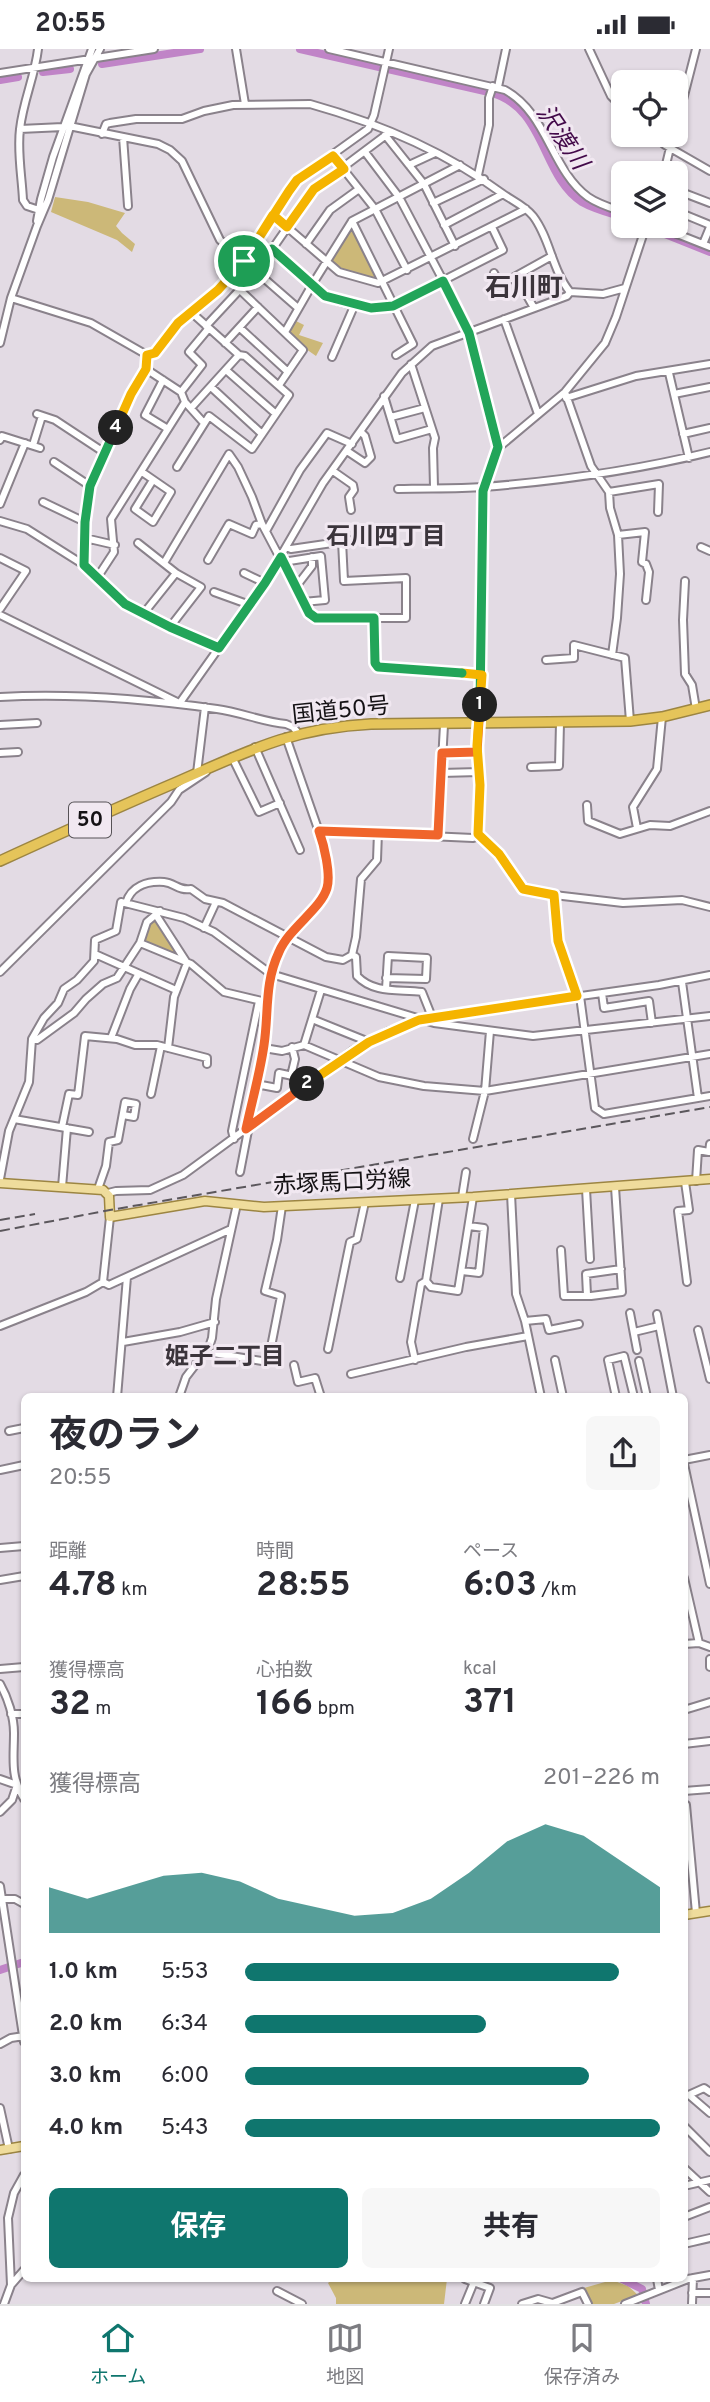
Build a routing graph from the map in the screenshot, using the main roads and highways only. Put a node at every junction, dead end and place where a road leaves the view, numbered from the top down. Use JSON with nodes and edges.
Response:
{"nodes":[{"id":1,"x":710,"y":705,"type":"edge"},
{"id":2,"x":0,"y":861,"type":"edge"},
{"id":3,"x":710,"y":1179,"type":"edge"},
{"id":4,"x":0,"y":1181,"type":"edge"},
{"id":5,"x":710,"y":1912,"type":"edge"},
{"id":6,"x":688,"y":1914,"type":"edge"}],
"edges":[{"from":1,"to":2,"type":"highway","name":"国道50号","number":"50"},
{"from":3,"to":4,"type":"main road","name":"赤塚馬口労線"},
{"from":5,"to":6,"type":"main road"}]}
